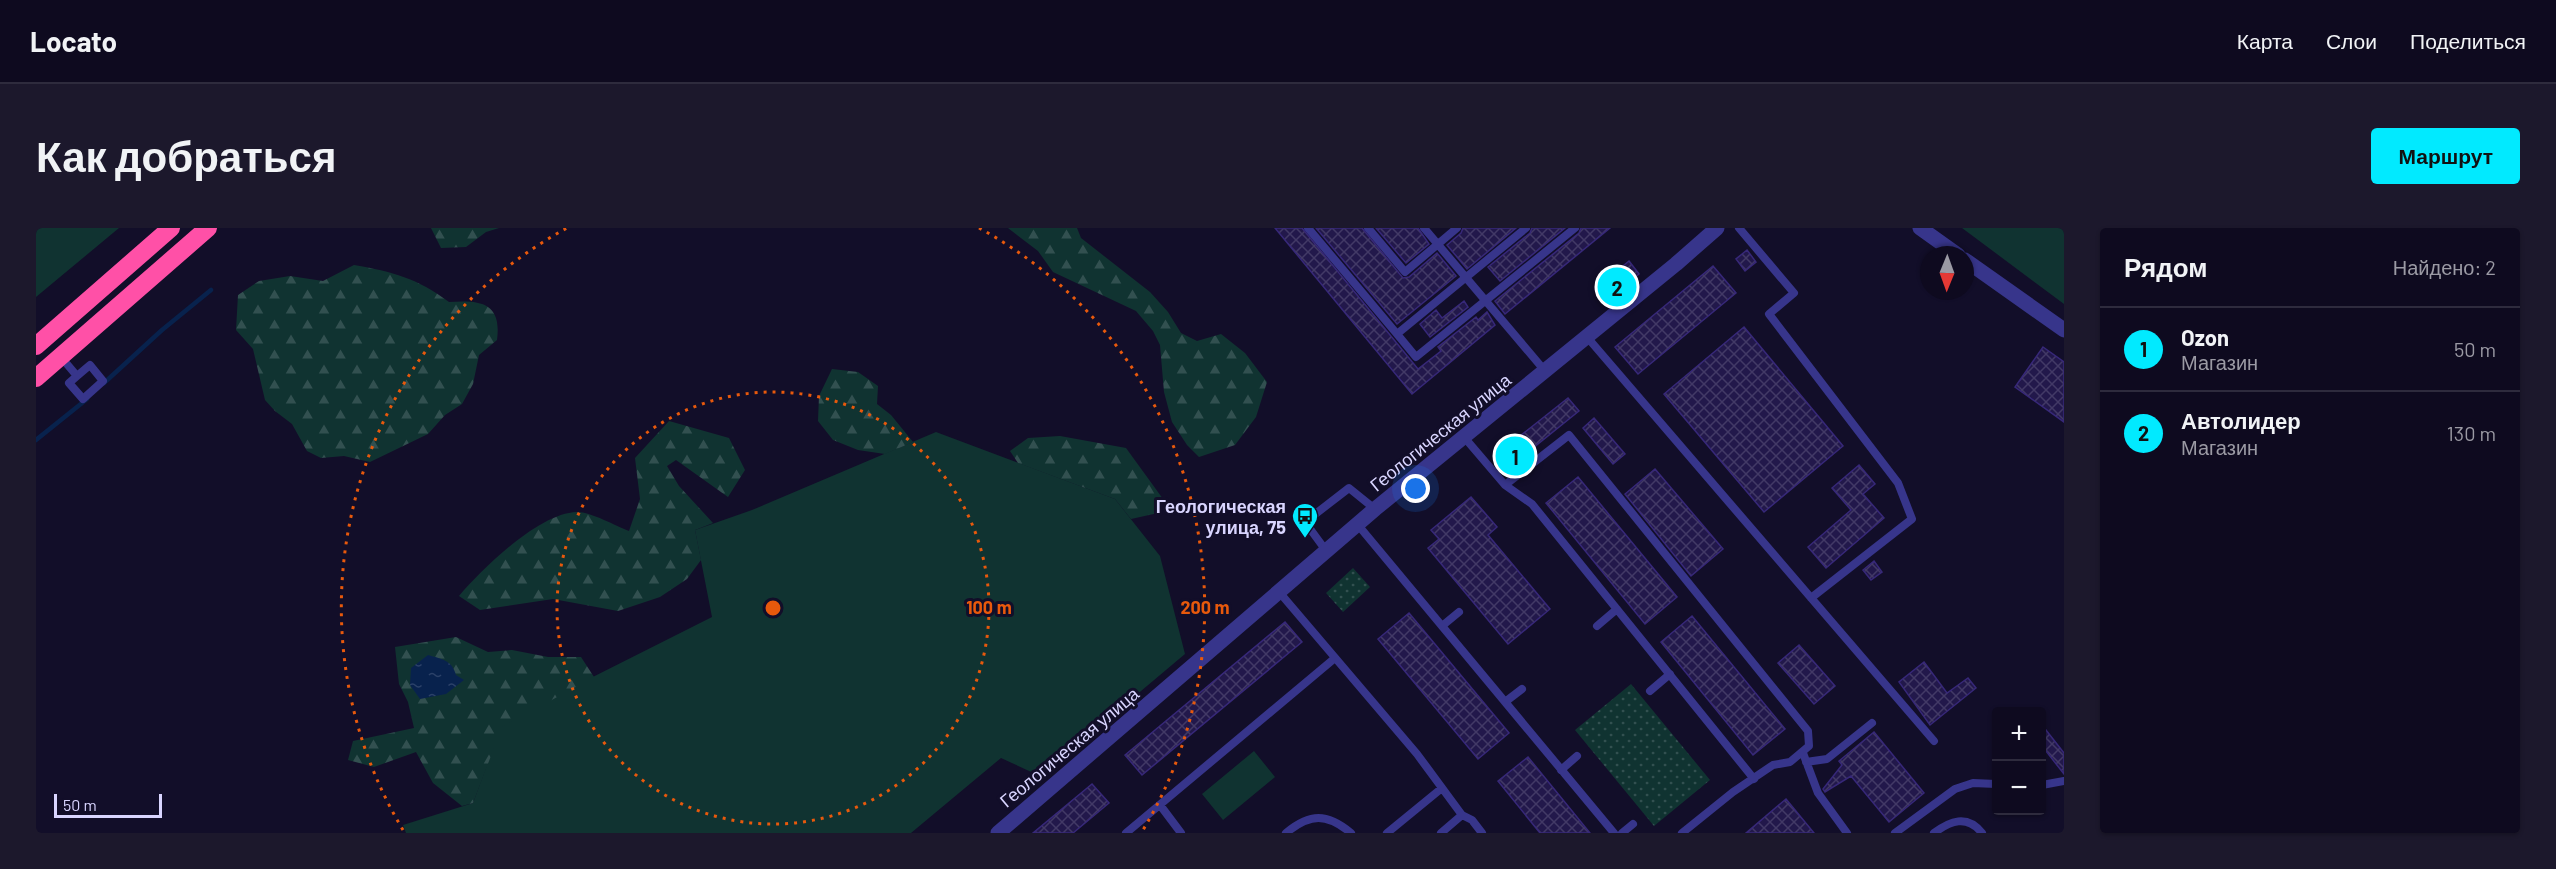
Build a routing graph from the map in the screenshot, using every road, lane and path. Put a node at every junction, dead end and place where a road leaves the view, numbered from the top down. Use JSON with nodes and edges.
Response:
{"nodes":[{"id":1,"x":171,"y":228,"type":"edge"},
{"id":2,"x":208,"y":228,"type":"edge"},
{"id":3,"x":1308,"y":228,"type":"edge"},
{"id":4,"x":1368,"y":228,"type":"edge"},
{"id":5,"x":1424,"y":228,"type":"edge"},
{"id":6,"x":1457,"y":228,"type":"edge"},
{"id":7,"x":1527,"y":228,"type":"edge"},
{"id":8,"x":1575,"y":228,"type":"edge"},
{"id":9,"x":1717,"y":228,"type":"edge"},
{"id":10,"x":1739,"y":228,"type":"edge"},
{"id":11,"x":1920,"y":228,"type":"edge"},
{"id":12,"x":1438,"y":245,"type":"junction"},
{"id":13,"x":1945,"y":246,"type":"edge"},
{"id":14,"x":1974,"y":266,"type":"edge"},
{"id":15,"x":1466,"y":278,"type":"junction"},
{"id":16,"x":1484,"y":300,"type":"junction"},
{"id":17,"x":2064,"y":330,"type":"edge"},
{"id":18,"x":1397,"y":334,"type":"junction"},
{"id":19,"x":1587,"y":337,"type":"junction"},
{"id":20,"x":36,"y":346,"type":"edge"},
{"id":21,"x":61,"y":357,"type":"junction"},
{"id":22,"x":1545,"y":372,"type":"junction"},
{"id":23,"x":77,"y":376,"type":"dead end"},
{"id":24,"x":36,"y":378,"type":"edge"},
{"id":25,"x":1464,"y":438,"type":"junction"},
{"id":26,"x":1505,"y":485,"type":"junction"},
{"id":27,"x":1375,"y":509,"type":"junction"},
{"id":28,"x":1358,"y":525,"type":"junction"},
{"id":29,"x":1327,"y":552,"type":"junction"},
{"id":30,"x":1280,"y":593,"type":"junction"},
{"id":31,"x":1810,"y":598,"type":"junction"},
{"id":32,"x":1617,"y":609,"type":"junction"},
{"id":33,"x":1459,"y":612,"type":"dead end"},
{"id":34,"x":1442,"y":626,"type":"junction"},
{"id":35,"x":1597,"y":626,"type":"dead end"},
{"id":36,"x":1335,"y":658,"type":"junction"},
{"id":37,"x":1670,"y":674,"type":"junction"},
{"id":38,"x":1522,"y":689,"type":"dead end"},
{"id":39,"x":1650,"y":691,"type":"dead end"},
{"id":40,"x":1505,"y":702,"type":"junction"},
{"id":41,"x":1872,"y":723,"type":"dead end"},
{"id":42,"x":1934,"y":741,"type":"dead end"},
{"id":43,"x":1803,"y":753,"type":"junction"},
{"id":44,"x":1577,"y":756,"type":"dead end"},
{"id":45,"x":1806,"y":762,"type":"junction"},
{"id":46,"x":1561,"y":770,"type":"junction"},
{"id":47,"x":1754,"y":779,"type":"junction"},
{"id":48,"x":2064,"y":781,"type":"edge"},
{"id":49,"x":1992,"y":784,"type":"edge"},
{"id":50,"x":2046,"y":784,"type":"edge"},
{"id":51,"x":1442,"y":788,"type":"junction"},
{"id":52,"x":1160,"y":805,"type":"junction"},
{"id":53,"x":1462,"y":815,"type":"junction"},
{"id":54,"x":1633,"y":824,"type":"dead end"},
{"id":55,"x":999,"y":833,"type":"edge"},
{"id":56,"x":1126,"y":833,"type":"edge"},
{"id":57,"x":1181,"y":833,"type":"edge"},
{"id":58,"x":1286,"y":833,"type":"edge"},
{"id":59,"x":1351,"y":833,"type":"edge"},
{"id":60,"x":1387,"y":833,"type":"edge"},
{"id":61,"x":1441,"y":833,"type":"edge"},
{"id":62,"x":1482,"y":833,"type":"edge"},
{"id":63,"x":1614,"y":833,"type":"edge"},
{"id":64,"x":1622,"y":833,"type":"edge"},
{"id":65,"x":1682,"y":833,"type":"edge"},
{"id":66,"x":1847,"y":833,"type":"edge"},
{"id":67,"x":1894,"y":833,"type":"edge"},
{"id":68,"x":1934,"y":833,"type":"edge"},
{"id":69,"x":1982,"y":833,"type":"edge"}],
"edges":[{"from":1,"to":20,"type":"highway"},
{"from":2,"to":21,"type":"highway"},
{"from":3,"to":18,"type":"lane"},
{"from":4,"to":12,"type":"lane"},
{"from":5,"to":12,"type":"lane"},
{"from":6,"to":12,"type":"lane"},
{"from":7,"to":15,"type":"lane"},
{"from":8,"to":16,"type":"lane"},
{"from":9,"to":19,"type":"street","name":"Геологическая улица"},
{"from":10,"to":31,"type":"lane"},
{"from":11,"to":13,"type":"street"},
{"from":12,"to":15,"type":"lane"},
{"from":14,"to":17,"type":"street"},
{"from":15,"to":16,"type":"lane"},
{"from":15,"to":18,"type":"lane"},
{"from":16,"to":18,"type":"lane"},
{"from":16,"to":22,"type":"lane"},
{"from":19,"to":22,"type":"street","name":"Геологическая улица"},
{"from":19,"to":31,"type":"lane"},
{"from":21,"to":23,"type":"lane"},
{"from":21,"to":24,"type":"highway"},
{"from":22,"to":25,"type":"street","name":"Геологическая улица"},
{"from":25,"to":26,"type":"lane"},
{"from":25,"to":27,"type":"street","name":"Геологическая улица"},
{"from":26,"to":32,"type":"lane"},
{"from":26,"to":43,"type":"lane"},
{"from":27,"to":28,"type":"street","name":"Геологическая улица"},
{"from":27,"to":29,"type":"lane"},
{"from":28,"to":29,"type":"street","name":"Геологическая улица"},
{"from":28,"to":34,"type":"lane"},
{"from":29,"to":30,"type":"street","name":"Геологическая улица"},
{"from":30,"to":36,"type":"lane"},
{"from":30,"to":55,"type":"street","name":"Геологическая улица"},
{"from":31,"to":42,"type":"lane"},
{"from":32,"to":35,"type":"lane"},
{"from":32,"to":37,"type":"lane"},
{"from":33,"to":34,"type":"lane"},
{"from":34,"to":40,"type":"lane"},
{"from":36,"to":51,"type":"lane"},
{"from":36,"to":52,"type":"lane"},
{"from":37,"to":39,"type":"lane"},
{"from":37,"to":47,"type":"lane"},
{"from":38,"to":40,"type":"lane"},
{"from":40,"to":46,"type":"lane"},
{"from":41,"to":45,"type":"lane"},
{"from":43,"to":45,"type":"lane"},
{"from":43,"to":47,"type":"lane"},
{"from":44,"to":46,"type":"lane"},
{"from":45,"to":66,"type":"lane"},
{"from":46,"to":63,"type":"lane"},
{"from":47,"to":65,"type":"lane"},
{"from":48,"to":50,"type":"lane"},
{"from":49,"to":67,"type":"lane"},
{"from":51,"to":53,"type":"lane"},
{"from":51,"to":60,"type":"lane"},
{"from":52,"to":56,"type":"lane"},
{"from":52,"to":57,"type":"lane"},
{"from":53,"to":61,"type":"lane"},
{"from":53,"to":62,"type":"lane"},
{"from":54,"to":64,"type":"lane"},
{"from":58,"to":59,"type":"lane"},
{"from":68,"to":69,"type":"lane"}]}
